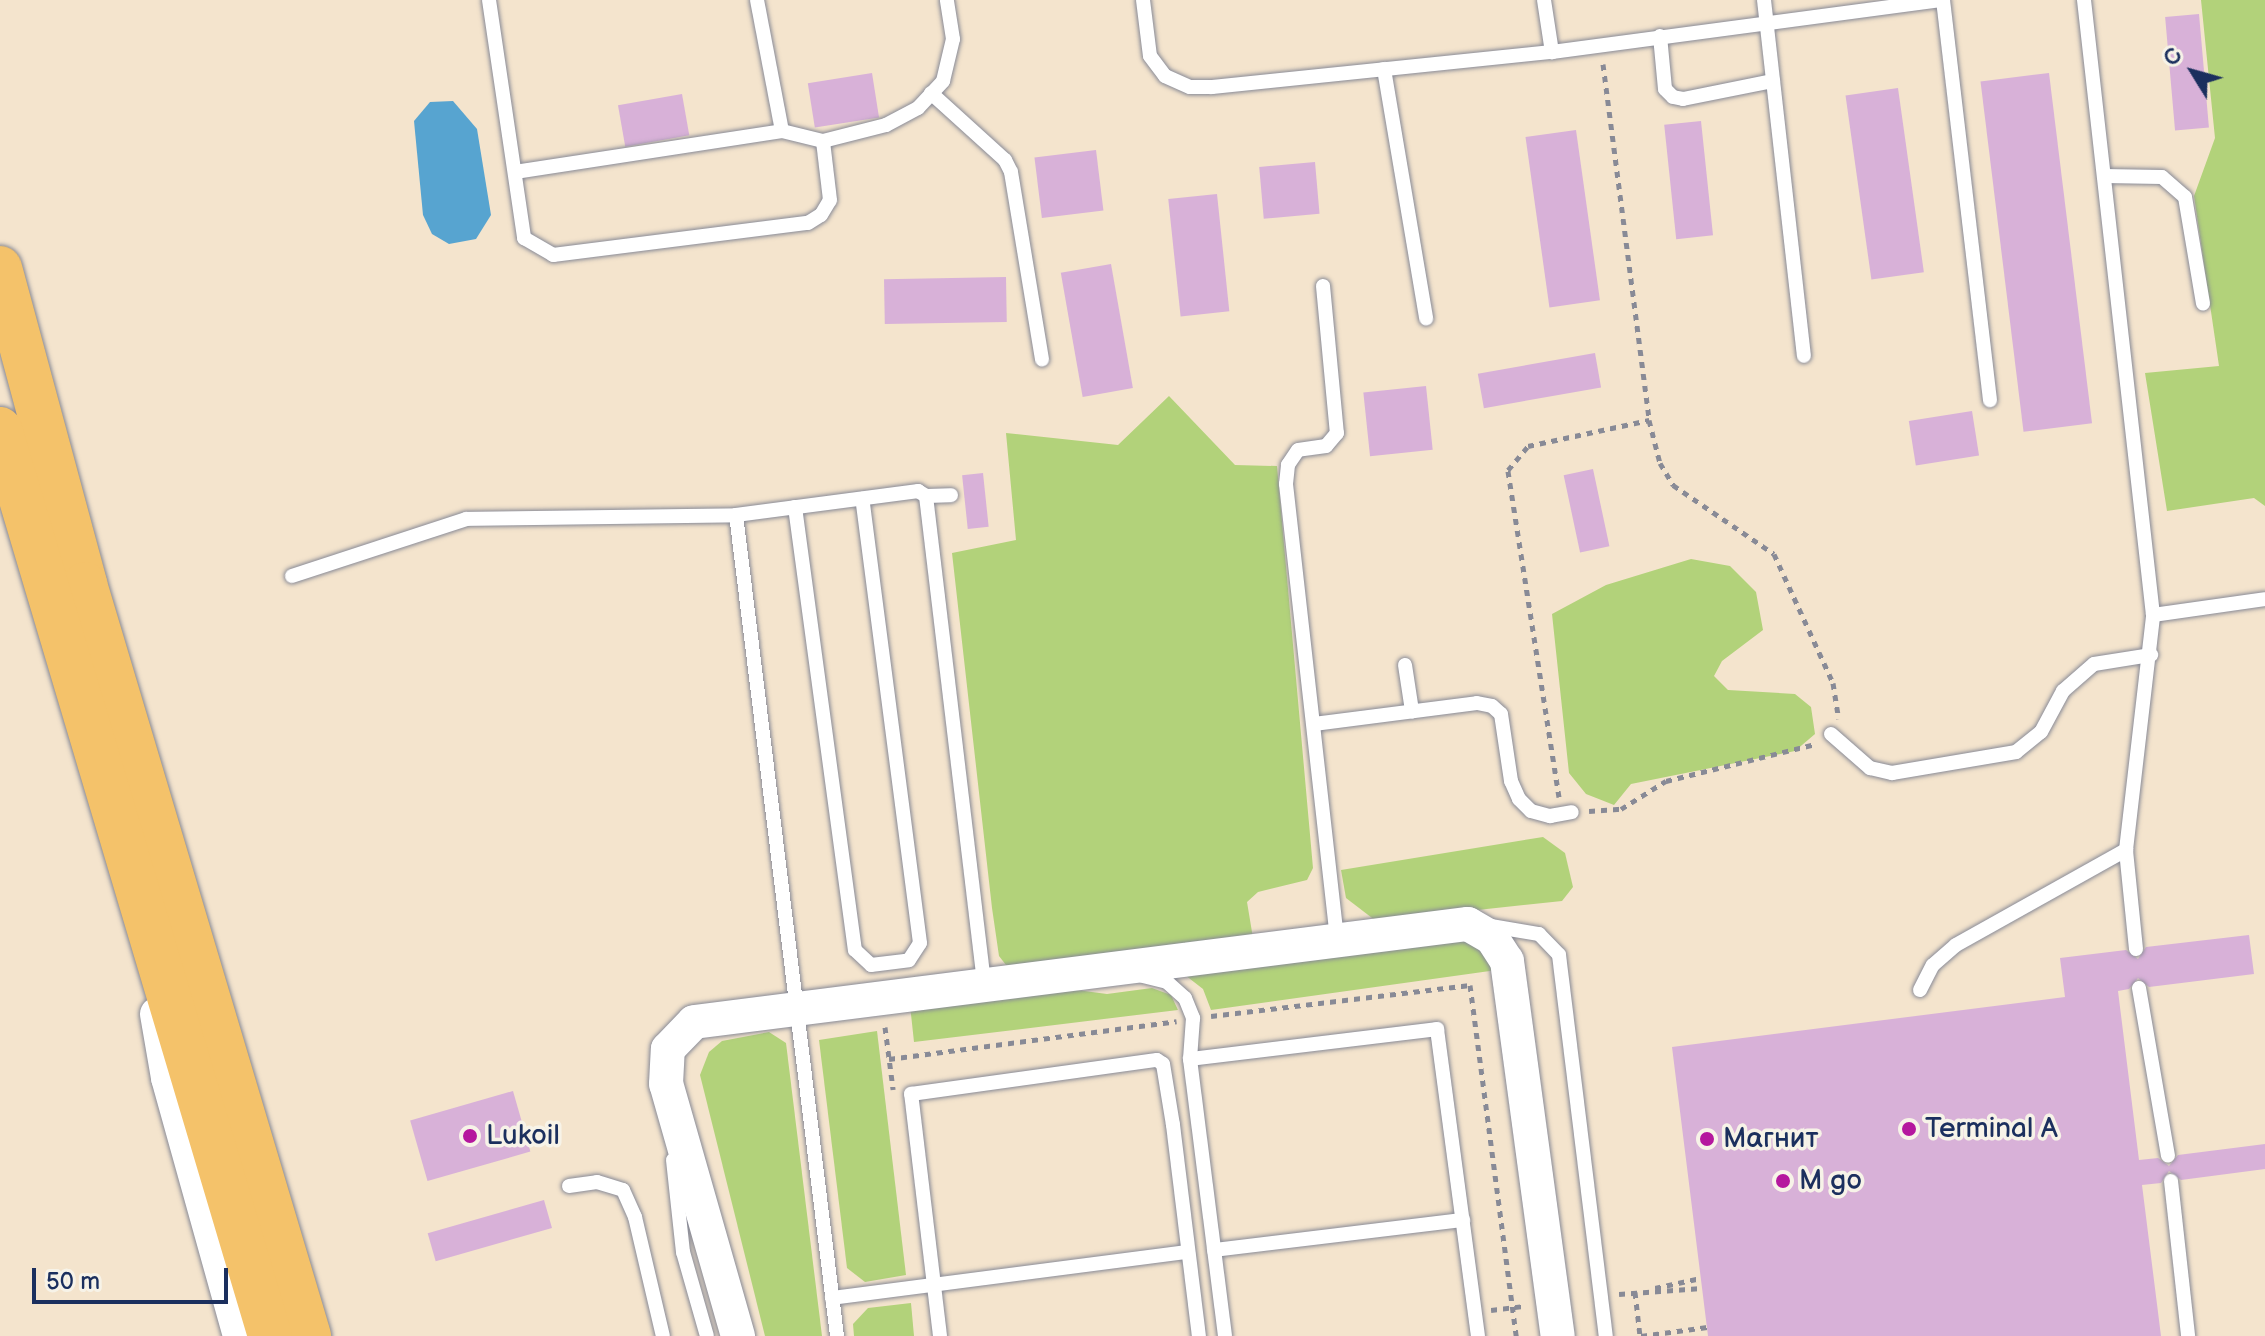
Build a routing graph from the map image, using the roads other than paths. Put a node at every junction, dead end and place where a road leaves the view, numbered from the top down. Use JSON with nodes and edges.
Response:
{"nodes":[{"id":1,"x":489,"y":0,"type":"edge"},
{"id":2,"x":757,"y":0,"type":"edge"},
{"id":3,"x":947,"y":0,"type":"edge"},
{"id":4,"x":1143,"y":0,"type":"edge"},
{"id":5,"x":1544,"y":0,"type":"edge"},
{"id":6,"x":1764,"y":0,"type":"edge"},
{"id":7,"x":1943,"y":0,"type":"edge"},
{"id":8,"x":2084,"y":0,"type":"edge"},
{"id":9,"x":1767,"y":21,"type":"junction"},
{"id":10,"x":1660,"y":36,"type":"junction"},
{"id":11,"x":1552,"y":52,"type":"junction"},
{"id":12,"x":1384,"y":69,"type":"junction"},
{"id":13,"x":1773,"y":81,"type":"junction"},
{"id":14,"x":931,"y":93,"type":"junction"},
{"id":15,"x":782,"y":131,"type":"junction"},
{"id":16,"x":823,"y":141,"type":"junction"},
{"id":17,"x":515,"y":172,"type":"junction"},
{"id":18,"x":2104,"y":176,"type":"junction"},
{"id":19,"x":0,"y":268,"type":"edge"},
{"id":20,"x":1323,"y":286,"type":"dead end"},
{"id":21,"x":2203,"y":303,"type":"dead end"},
{"id":22,"x":1426,"y":318,"type":"dead end"},
{"id":23,"x":1804,"y":356,"type":"dead end"},
{"id":24,"x":1042,"y":359,"type":"dead end"},
{"id":25,"x":1990,"y":400,"type":"dead end"},
{"id":26,"x":0,"y":429,"type":"edge"},
{"id":27,"x":951,"y":495,"type":"dead end"},
{"id":28,"x":926,"y":496,"type":"junction"},
{"id":29,"x":862,"y":499,"type":"junction"},
{"id":30,"x":795,"y":507,"type":"junction"},
{"id":31,"x":736,"y":515,"type":"junction"},
{"id":32,"x":292,"y":576,"type":"dead end"},
{"id":33,"x":2265,"y":599,"type":"edge"},
{"id":34,"x":2153,"y":615,"type":"junction"},
{"id":35,"x":2151,"y":655,"type":"junction"},
{"id":36,"x":1405,"y":665,"type":"dead end"},
{"id":37,"x":1412,"y":711,"type":"junction"},
{"id":38,"x":1314,"y":724,"type":"junction"},
{"id":39,"x":1831,"y":734,"type":"road end"},
{"id":40,"x":1572,"y":812,"type":"road end"},
{"id":41,"x":2126,"y":850,"type":"junction"},
{"id":42,"x":136,"y":879,"type":"junction"},
{"id":43,"x":1468,"y":924,"type":"junction"},
{"id":44,"x":1337,"y":938,"type":"junction"},
{"id":45,"x":2136,"y":949,"type":"dead end"},
{"id":46,"x":1119,"y":970,"type":"junction"},
{"id":47,"x":984,"y":985,"type":"junction"},
{"id":48,"x":2139,"y":988,"type":"dead end"},
{"id":49,"x":1920,"y":990,"type":"dead end"},
{"id":50,"x":797,"y":1009,"type":"junction"},
{"id":51,"x":1190,"y":1059,"type":"junction"},
{"id":52,"x":666,"y":1084,"type":"junction"},
{"id":53,"x":2168,"y":1156,"type":"dead end"},
{"id":54,"x":2171,"y":1181,"type":"dead end"},
{"id":55,"x":569,"y":1186,"type":"dead end"},
{"id":56,"x":1463,"y":1220,"type":"junction"},
{"id":57,"x":1214,"y":1250,"type":"junction"},
{"id":58,"x":1188,"y":1252,"type":"junction"},
{"id":59,"x":934,"y":1286,"type":"junction"},
{"id":60,"x":832,"y":1298,"type":"junction"},
{"id":61,"x":240,"y":1336,"type":"edge"},
{"id":62,"x":270,"y":1336,"type":"edge"},
{"id":63,"x":309,"y":1336,"type":"edge"},
{"id":64,"x":663,"y":1336,"type":"edge"},
{"id":65,"x":707,"y":1336,"type":"edge"},
{"id":66,"x":738,"y":1336,"type":"edge"},
{"id":67,"x":837,"y":1336,"type":"edge"},
{"id":68,"x":940,"y":1336,"type":"edge"},
{"id":69,"x":1199,"y":1336,"type":"edge"},
{"id":70,"x":1225,"y":1336,"type":"edge"},
{"id":71,"x":1478,"y":1336,"type":"edge"},
{"id":72,"x":1558,"y":1336,"type":"edge"},
{"id":73,"x":1606,"y":1336,"type":"edge"},
{"id":74,"x":2188,"y":1336,"type":"edge"}],
"edges":[{"from":1,"to":17,"type":"lane"},
{"from":2,"to":15,"type":"lane"},
{"from":3,"to":14,"type":"lane"},
{"from":4,"to":12,"type":"lane"},
{"from":5,"to":11,"type":"lane"},
{"from":6,"to":9,"type":"lane"},
{"from":7,"to":9,"type":"lane"},
{"from":7,"to":25,"type":"lane"},
{"from":8,"to":18,"type":"lane"},
{"from":9,"to":10,"type":"lane"},
{"from":9,"to":13,"type":"lane"},
{"from":10,"to":11,"type":"lane"},
{"from":10,"to":13,"type":"lane"},
{"from":11,"to":12,"type":"lane"},
{"from":12,"to":22,"type":"lane"},
{"from":13,"to":23,"type":"lane"},
{"from":14,"to":16,"type":"lane"},
{"from":14,"to":24,"type":"lane"},
{"from":15,"to":16,"type":"lane"},
{"from":15,"to":17,"type":"lane"},
{"from":16,"to":17,"type":"lane"},
{"from":18,"to":21,"type":"lane"},
{"from":18,"to":34,"type":"lane"},
{"from":19,"to":63,"type":"main road"},
{"from":20,"to":38,"type":"lane"},
{"from":26,"to":42,"type":"main road"},
{"from":27,"to":28,"type":"lane"},
{"from":28,"to":29,"type":"lane"},
{"from":28,"to":47,"type":"lane"},
{"from":29,"to":30,"type":"lane"},
{"from":29,"to":30,"type":"lane"},
{"from":30,"to":31,"type":"lane"},
{"from":31,"to":32,"type":"lane"},
{"from":31,"to":50,"type":"lane"},
{"from":33,"to":34,"type":"lane"},
{"from":34,"to":35,"type":"lane"},
{"from":35,"to":39,"type":"lane"},
{"from":35,"to":41,"type":"lane"},
{"from":36,"to":37,"type":"lane"},
{"from":37,"to":38,"type":"lane"},
{"from":37,"to":40,"type":"lane"},
{"from":38,"to":44,"type":"lane"},
{"from":41,"to":45,"type":"lane"},
{"from":41,"to":49,"type":"lane"},
{"from":42,"to":61,"type":"street"},
{"from":42,"to":62,"type":"main road"},
{"from":43,"to":44,"type":"street"},
{"from":43,"to":72,"type":"street"},
{"from":43,"to":73,"type":"lane"},
{"from":44,"to":46,"type":"street"},
{"from":46,"to":47,"type":"street"},
{"from":46,"to":51,"type":"lane"},
{"from":47,"to":50,"type":"street"},
{"from":48,"to":53,"type":"lane"},
{"from":50,"to":52,"type":"street"},
{"from":50,"to":60,"type":"lane"},
{"from":51,"to":56,"type":"lane"},
{"from":51,"to":57,"type":"lane"},
{"from":52,"to":65,"type":"lane"},
{"from":52,"to":66,"type":"street"},
{"from":54,"to":74,"type":"lane"},
{"from":55,"to":64,"type":"lane"},
{"from":56,"to":57,"type":"lane"},
{"from":56,"to":71,"type":"lane"},
{"from":57,"to":70,"type":"lane"},
{"from":58,"to":59,"type":"lane"},
{"from":58,"to":59,"type":"lane"},
{"from":58,"to":69,"type":"lane"},
{"from":59,"to":60,"type":"lane"},
{"from":59,"to":68,"type":"lane"},
{"from":60,"to":67,"type":"lane"}]}
